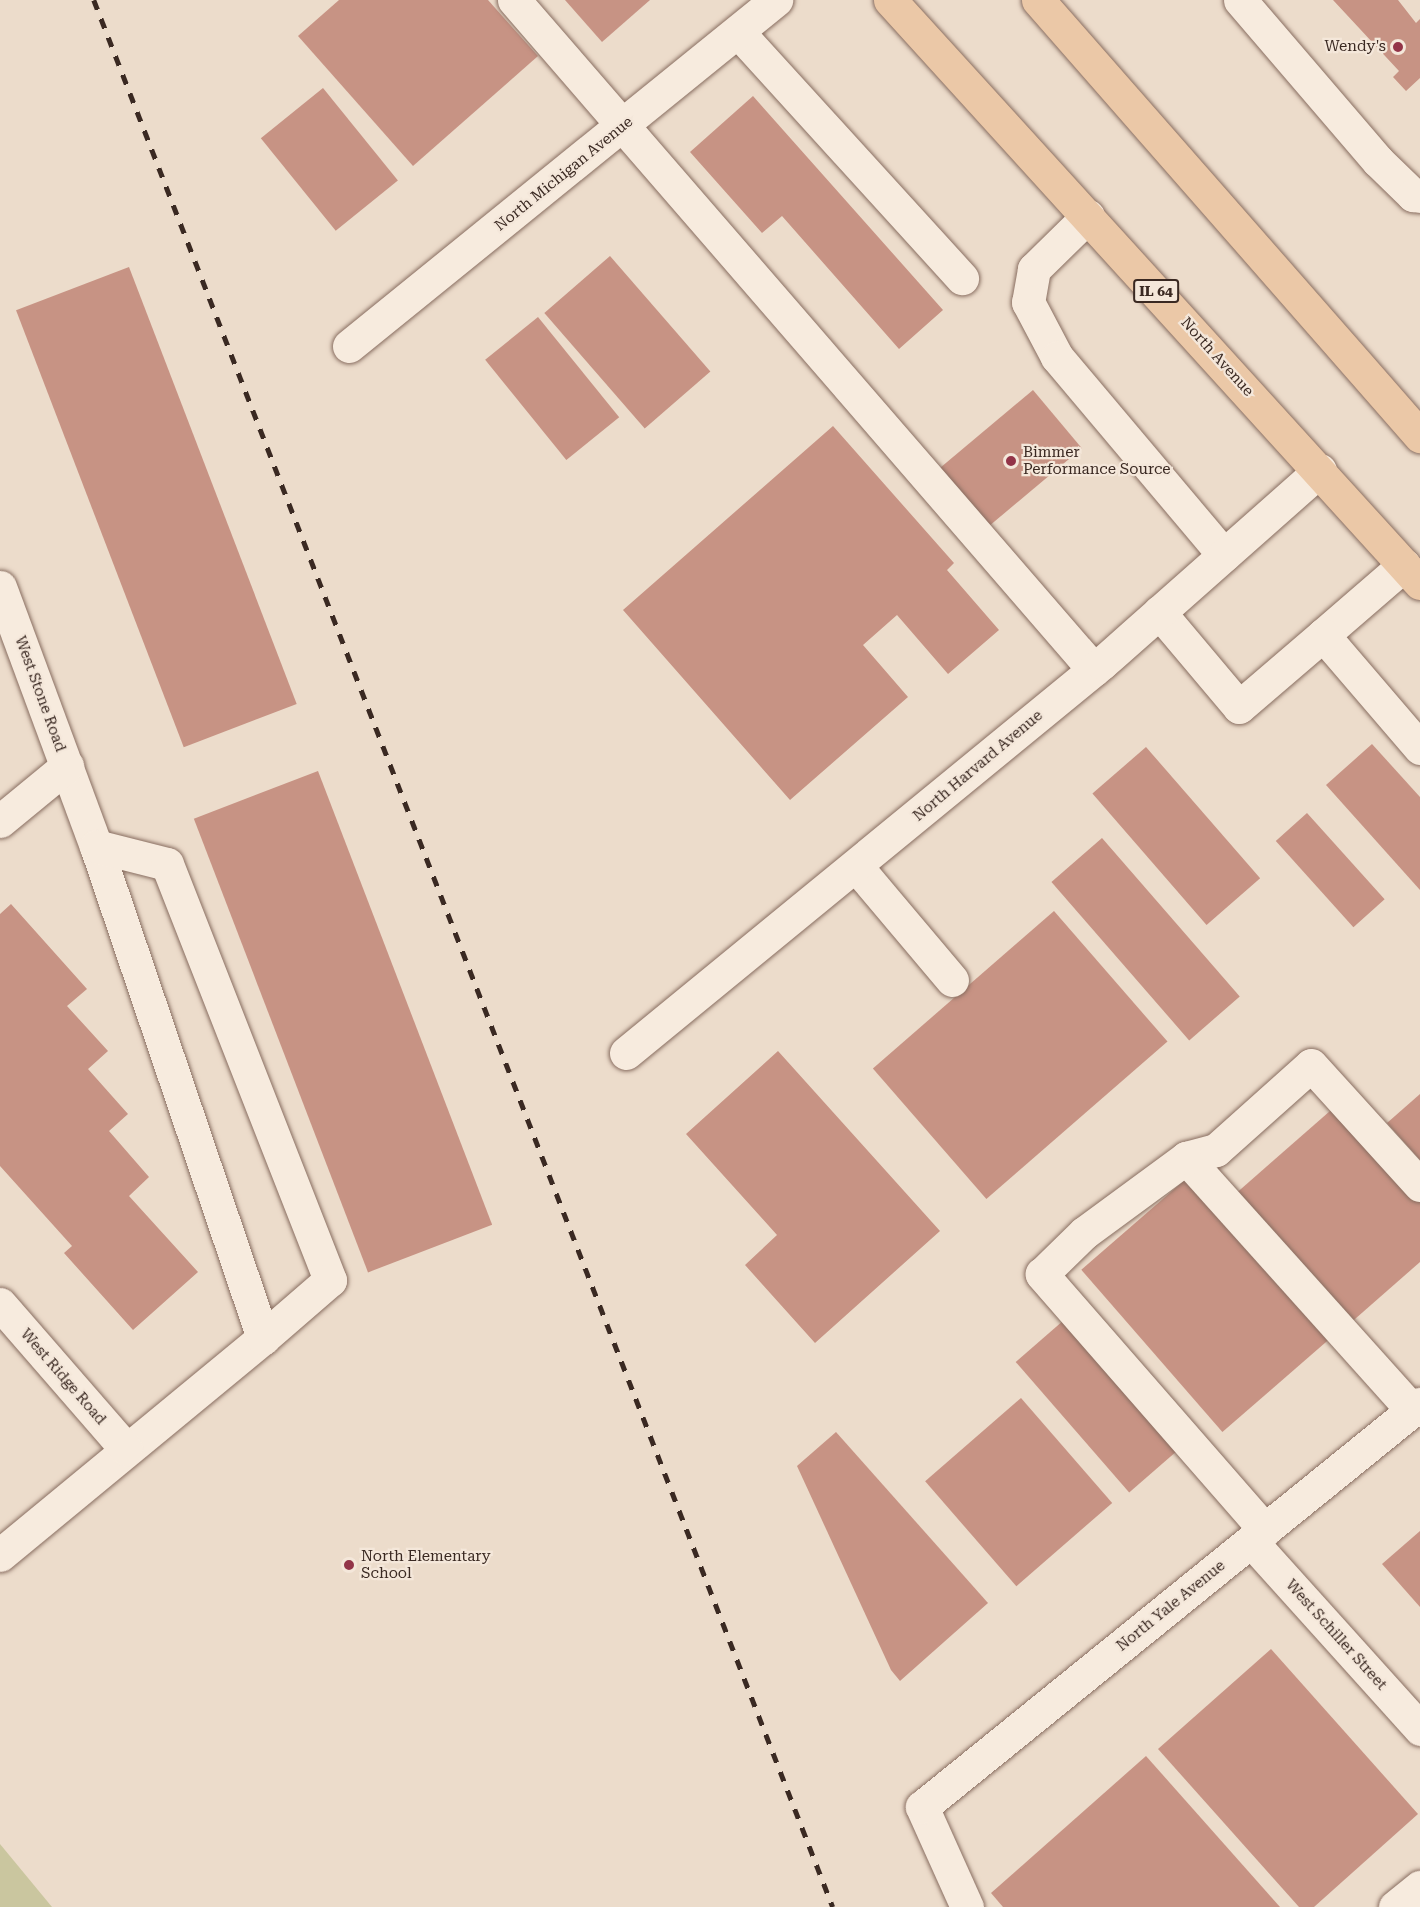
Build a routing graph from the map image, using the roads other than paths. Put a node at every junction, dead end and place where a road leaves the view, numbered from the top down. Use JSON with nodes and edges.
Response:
{"nodes":[{"id":1,"x":514,"y":0,"type":"edge"},
{"id":2,"x":776,"y":0,"type":"edge"},
{"id":3,"x":890,"y":0,"type":"edge"},
{"id":4,"x":1038,"y":0,"type":"edge"},
{"id":5,"x":1240,"y":0,"type":"edge"},
{"id":6,"x":738,"y":32,"type":"junction"},
{"id":7,"x":622,"y":127,"type":"junction"},
{"id":8,"x":1420,"y":196,"type":"edge"},
{"id":9,"x":1088,"y":216,"type":"junction"},
{"id":10,"x":962,"y":278,"type":"dead end"},
{"id":11,"x":350,"y":346,"type":"dead end"},
{"id":12,"x":1420,"y":436,"type":"edge"},
{"id":13,"x":1320,"y":470,"type":"junction"},
{"id":14,"x":1224,"y":555,"type":"junction"},
{"id":15,"x":1412,"y":574,"type":"edge"},
{"id":16,"x":0,"y":587,"type":"edge"},
{"id":17,"x":1159,"y":612,"type":"junction"},
{"id":18,"x":1323,"y":635,"type":"junction"},
{"id":19,"x":1094,"y":670,"type":"junction"},
{"id":20,"x":1420,"y":748,"type":"edge"},
{"id":21,"x":67,"y":766,"type":"junction"},
{"id":22,"x":0,"y":821,"type":"edge"},
{"id":23,"x":96,"y":846,"type":"junction"},
{"id":24,"x":856,"y":866,"type":"junction"},
{"id":25,"x":952,"y":980,"type":"dead end"},
{"id":26,"x":627,"y":1053,"type":"dead end"},
{"id":27,"x":1186,"y":1158,"type":"junction"},
{"id":28,"x":1420,"y":1185,"type":"edge"},
{"id":29,"x":0,"y":1304,"type":"edge"},
{"id":30,"x":262,"y":1338,"type":"junction"},
{"id":31,"x":1416,"y":1407,"type":"edge"},
{"id":32,"x":126,"y":1449,"type":"junction"},
{"id":33,"x":1258,"y":1535,"type":"junction"},
{"id":34,"x":0,"y":1555,"type":"edge"},
{"id":35,"x":1420,"y":1729,"type":"edge"},
{"id":36,"x":1420,"y":1887,"type":"edge"},
{"id":37,"x":967,"y":1907,"type":"edge"},
{"id":38,"x":1395,"y":1907,"type":"edge"}],
"edges":[{"from":1,"to":7,"type":"street"},
{"from":2,"to":6,"type":"street","name":"North Michigan Avenue"},
{"from":3,"to":9,"type":"main road","name":"North Avenue","number":"IL 64"},
{"from":4,"to":12,"type":"main road"},
{"from":5,"to":8,"type":"street"},
{"from":6,"to":7,"type":"street","name":"North Michigan Avenue"},
{"from":6,"to":10,"type":"street"},
{"from":7,"to":11,"type":"street","name":"North Michigan Avenue"},
{"from":7,"to":19,"type":"street"},
{"from":9,"to":13,"type":"main road","name":"North Avenue","number":"IL 64"},
{"from":9,"to":14,"type":"street"},
{"from":13,"to":14,"type":"street","name":"North Harvard Avenue"},
{"from":13,"to":15,"type":"main road","name":"North Avenue","number":"IL 64"},
{"from":14,"to":17,"type":"street","name":"North Harvard Avenue"},
{"from":15,"to":18,"type":"street"},
{"from":16,"to":21,"type":"street","name":"West Stone Road"},
{"from":17,"to":18,"type":"street"},
{"from":17,"to":19,"type":"street","name":"North Harvard Avenue"},
{"from":18,"to":20,"type":"street"},
{"from":19,"to":24,"type":"street","name":"North Harvard Avenue"},
{"from":21,"to":22,"type":"street"},
{"from":21,"to":23,"type":"street","name":"West Stone Road"},
{"from":23,"to":30,"type":"street","name":"West Stone Road"},
{"from":23,"to":30,"type":"street"},
{"from":24,"to":25,"type":"street"},
{"from":24,"to":26,"type":"street","name":"North Harvard Avenue"},
{"from":27,"to":28,"type":"street"},
{"from":27,"to":31,"type":"street"},
{"from":27,"to":33,"type":"street","name":"West Schiller Street"},
{"from":29,"to":32,"type":"street","name":"West Ridge Road"},
{"from":30,"to":32,"type":"street"},
{"from":31,"to":33,"type":"street","name":"North Yale Avenue"},
{"from":32,"to":34,"type":"street"},
{"from":33,"to":35,"type":"street","name":"West Schiller Street"},
{"from":33,"to":37,"type":"street","name":"North Yale Avenue"},
{"from":36,"to":38,"type":"street"}]}
